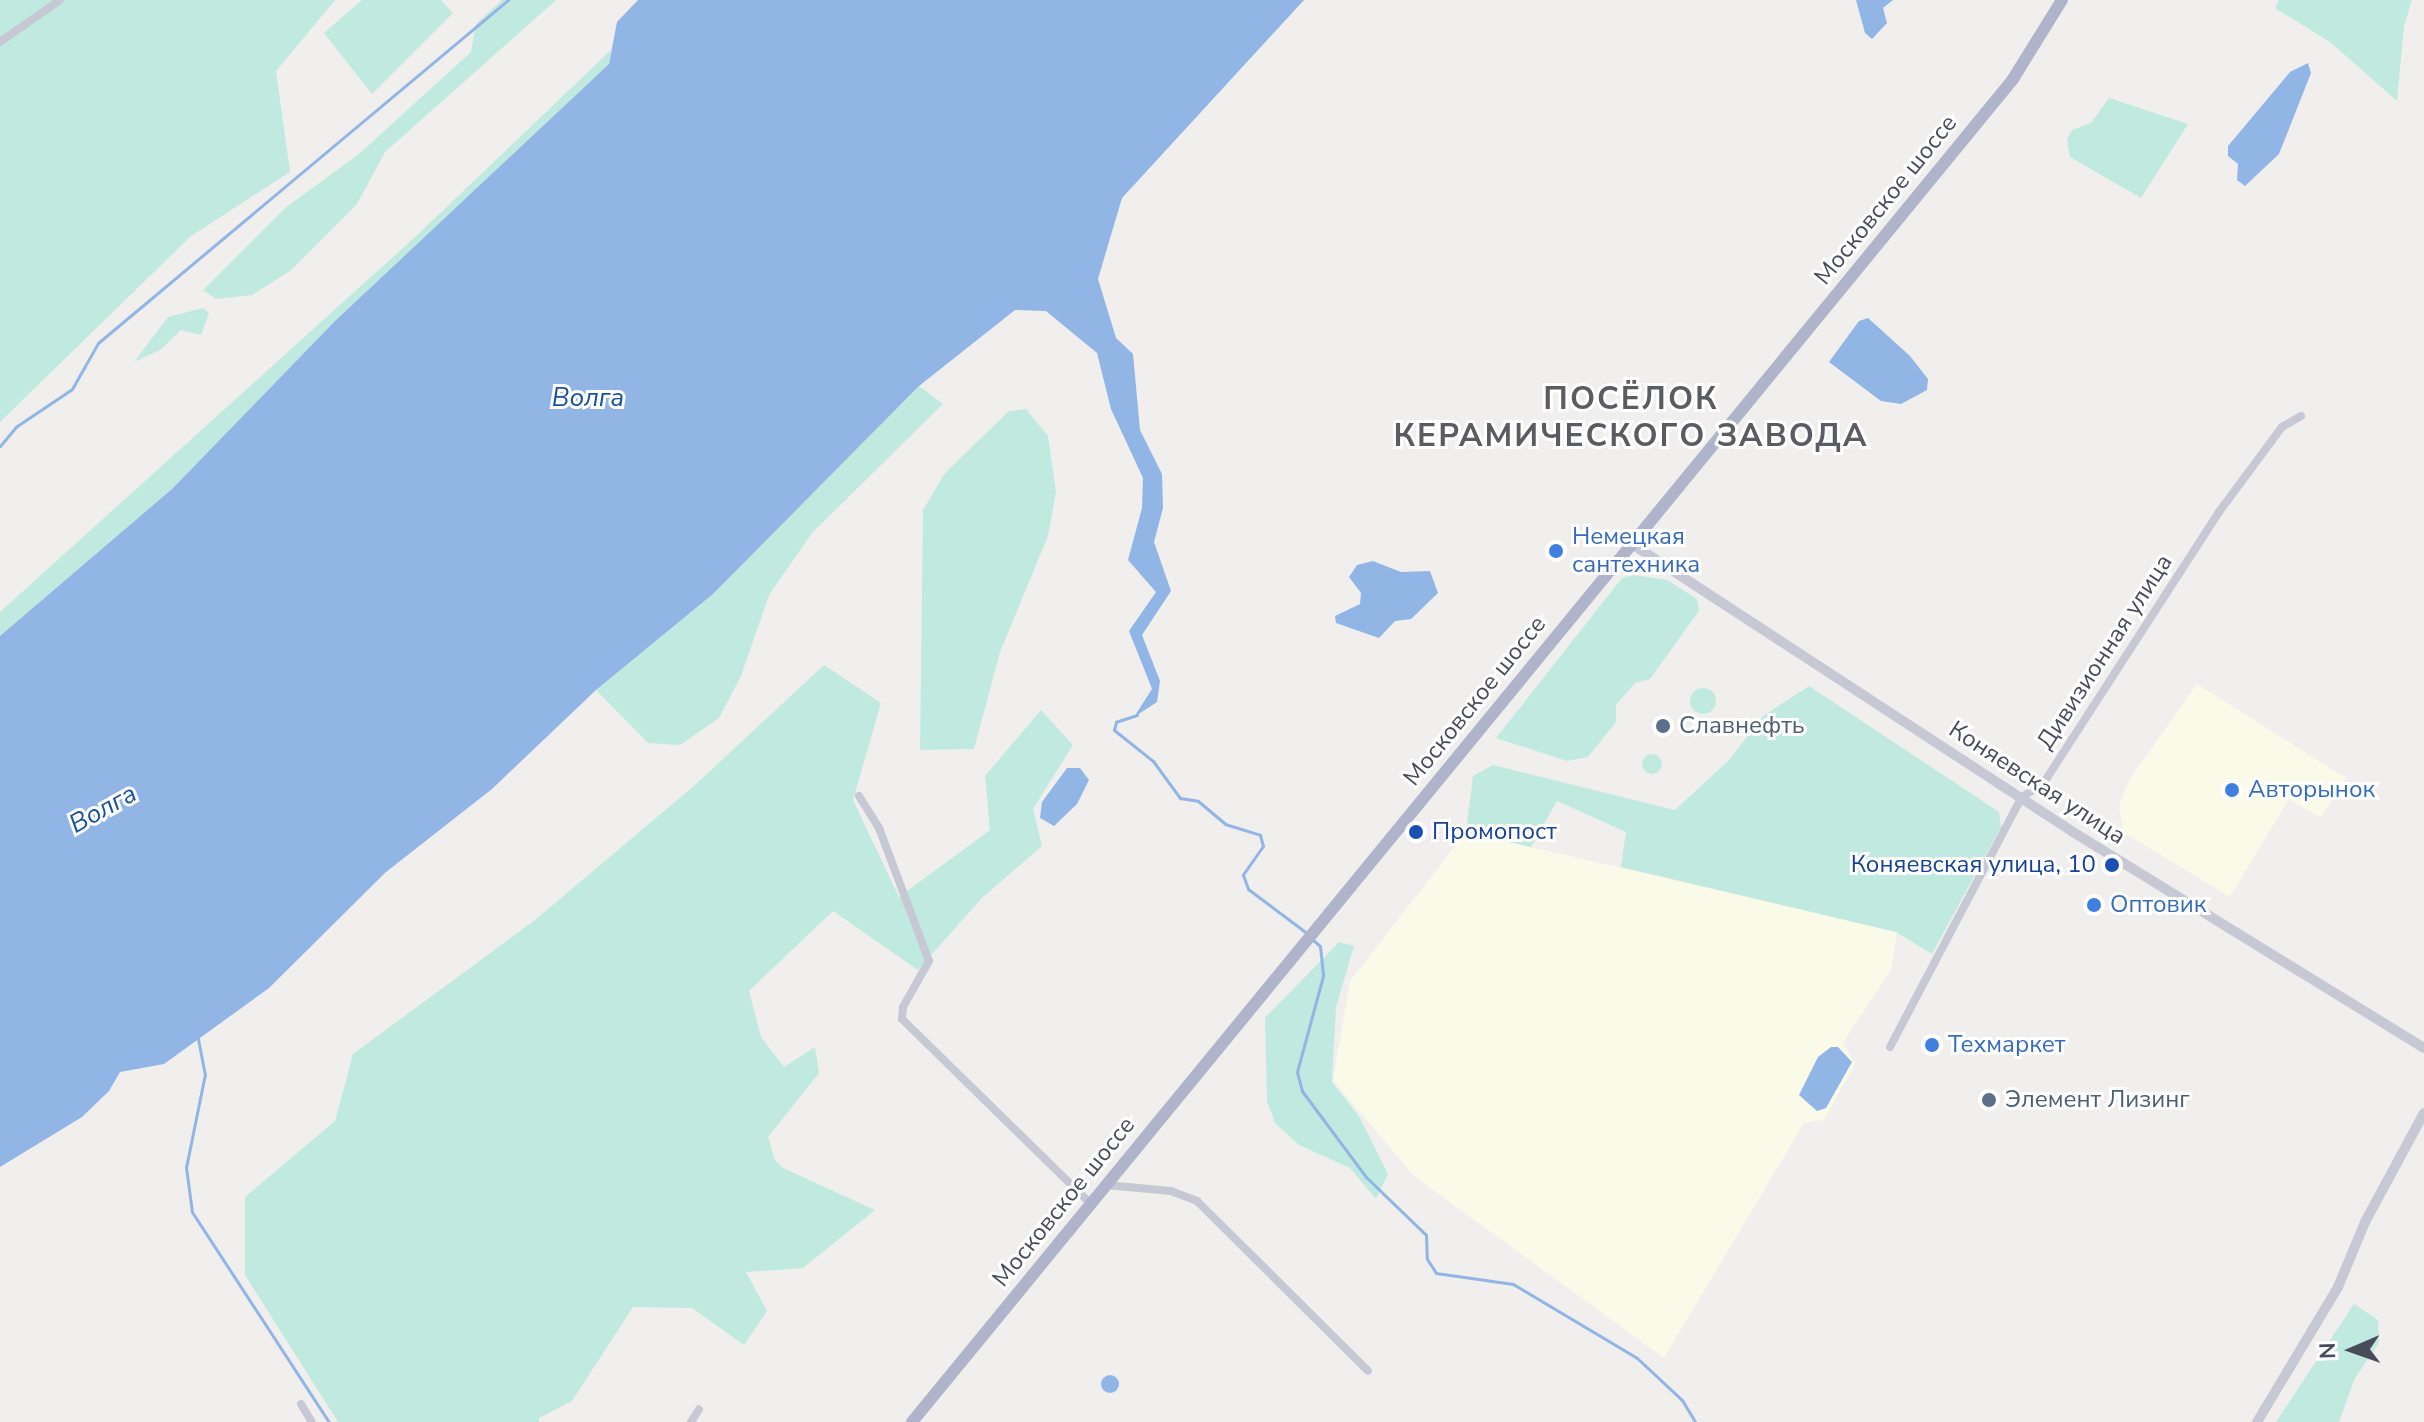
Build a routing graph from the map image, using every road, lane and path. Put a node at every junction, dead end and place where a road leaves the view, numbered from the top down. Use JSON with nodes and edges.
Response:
{"nodes":[{"id":1,"x":60,"y":0,"type":"edge"},
{"id":2,"x":2062,"y":0,"type":"edge"},
{"id":3,"x":0,"y":42,"type":"edge"},
{"id":4,"x":2301,"y":416,"type":"dead end"},
{"id":5,"x":1632,"y":544,"type":"junction"},
{"id":6,"x":859,"y":796,"type":"dead end"},
{"id":7,"x":2022,"y":797,"type":"junction"},
{"id":8,"x":1890,"y":1047,"type":"dead end"},
{"id":9,"x":2424,"y":1048,"type":"edge"},
{"id":10,"x":2424,"y":1113,"type":"edge"},
{"id":11,"x":1106,"y":1185,"type":"junction"},
{"id":12,"x":1091,"y":1204,"type":"junction"},
{"id":13,"x":1368,"y":1371,"type":"dead end"},
{"id":14,"x":301,"y":1404,"type":"dead end"},
{"id":15,"x":699,"y":1409,"type":"dead end"},
{"id":16,"x":312,"y":1422,"type":"edge"},
{"id":17,"x":691,"y":1422,"type":"edge"},
{"id":18,"x":912,"y":1422,"type":"edge"},
{"id":19,"x":2257,"y":1422,"type":"edge"}],
"edges":[{"from":1,"to":3,"type":"street"},
{"from":2,"to":5,"type":"main road","name":"Московское шоссе"},
{"from":4,"to":7,"type":"street","name":"Дивизионная улица"},
{"from":5,"to":7,"type":"street","name":"Коняевская улица"},
{"from":5,"to":11,"type":"main road","name":"Московское шоссе"},
{"from":6,"to":12,"type":"street"},
{"from":7,"to":8,"type":"street","name":"Дивизионная улица"},
{"from":7,"to":9,"type":"street","name":"Коняевская улица"},
{"from":10,"to":19,"type":"street"},
{"from":11,"to":12,"type":"main road","name":"Московское шоссе"},
{"from":11,"to":13,"type":"street"},
{"from":12,"to":18,"type":"main road","name":"Московское шоссе"},
{"from":14,"to":16,"type":"street"},
{"from":15,"to":17,"type":"street"}]}
